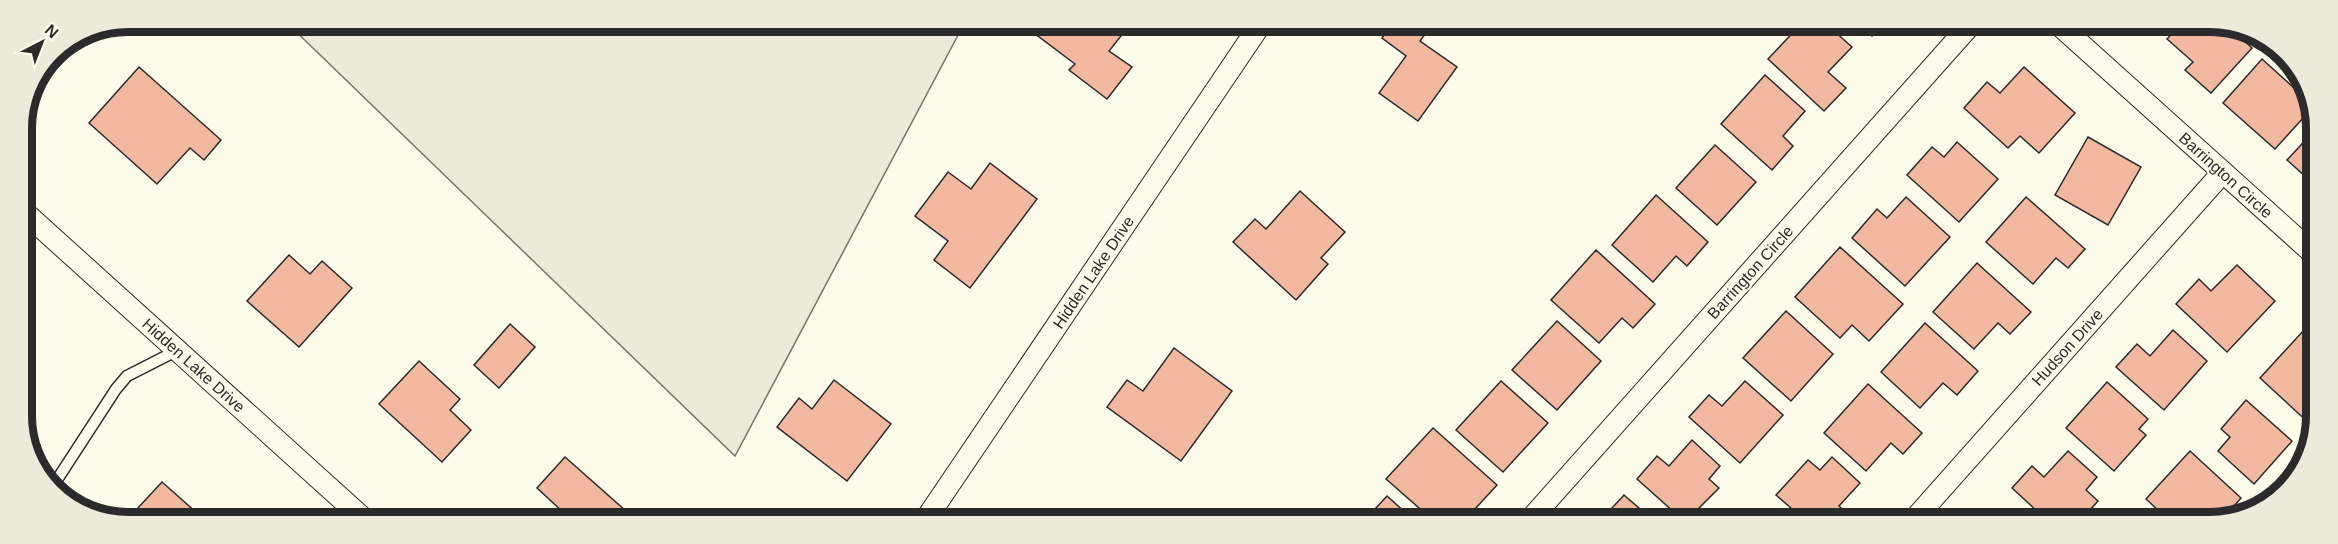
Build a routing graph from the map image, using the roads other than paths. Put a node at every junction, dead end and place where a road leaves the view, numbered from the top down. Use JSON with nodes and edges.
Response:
{"nodes":[{"id":1,"x":1255,"y":32,"type":"edge"},
{"id":2,"x":1964,"y":32,"type":"edge"},
{"id":3,"x":2067,"y":32,"type":"edge"},
{"id":4,"x":2223,"y":172,"type":"junction"},
{"id":5,"x":32,"y":219,"type":"edge"},
{"id":6,"x":2306,"y":247,"type":"edge"},
{"id":7,"x":178,"y":350,"type":"junction"},
{"id":8,"x":57,"y":481,"type":"edge"},
{"id":9,"x":356,"y":512,"type":"edge"},
{"id":10,"x":931,"y":512,"type":"edge"},
{"id":11,"x":1537,"y":512,"type":"edge"},
{"id":12,"x":1921,"y":512,"type":"edge"}],
"edges":[{"from":1,"to":10,"type":"street","name":"Hidden Lake Drive"},
{"from":2,"to":11,"type":"street","name":"Barrington Circle"},
{"from":3,"to":4,"type":"street","name":"Barrington Circle"},
{"from":4,"to":6,"type":"street","name":"Barrington Circle"},
{"from":4,"to":12,"type":"street","name":"Hudson Drive"},
{"from":5,"to":7,"type":"street","name":"Hidden Lake Drive"},
{"from":7,"to":8,"type":"lane"},
{"from":7,"to":9,"type":"street","name":"Hidden Lake Drive"}]}
